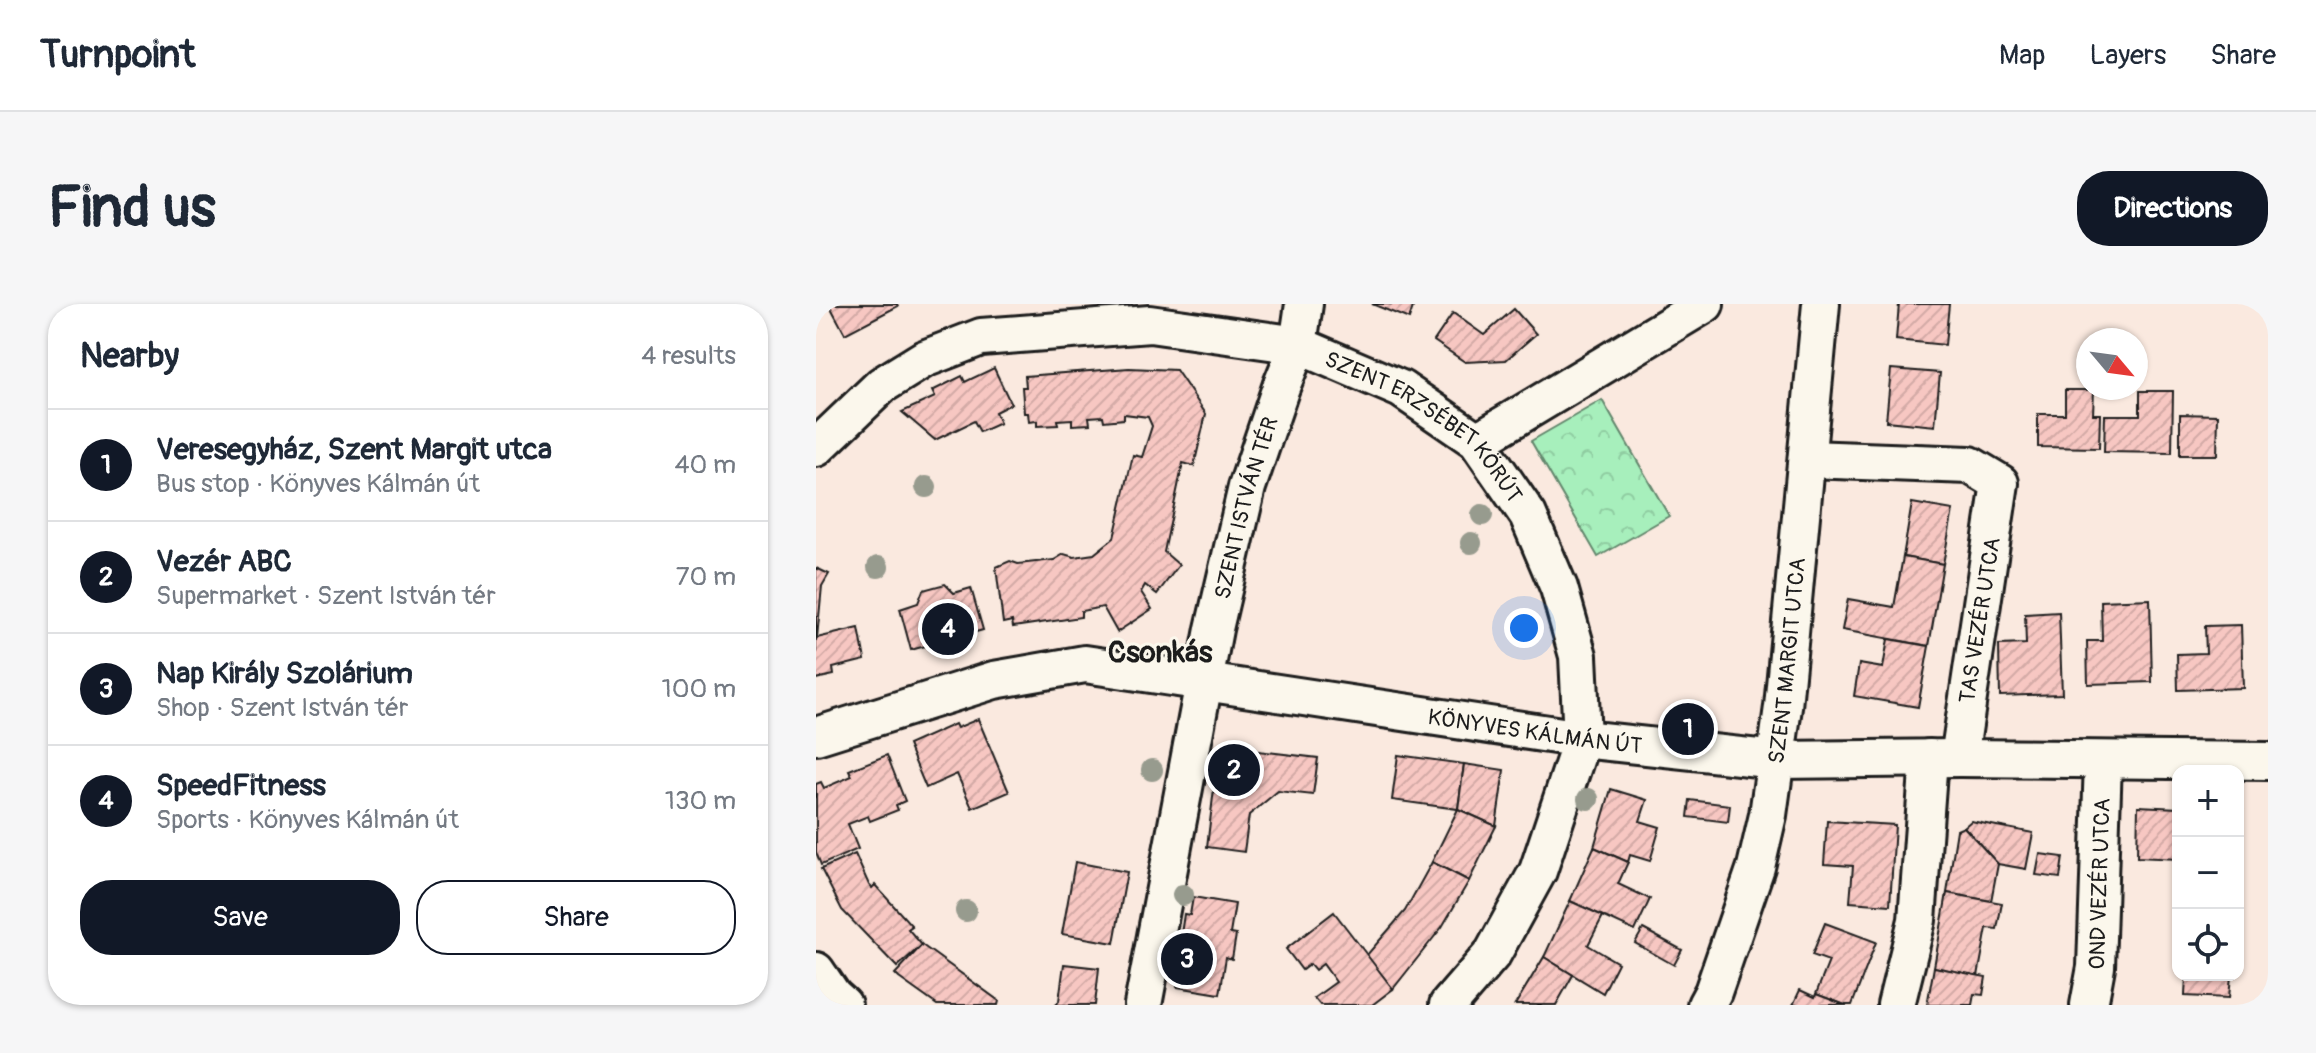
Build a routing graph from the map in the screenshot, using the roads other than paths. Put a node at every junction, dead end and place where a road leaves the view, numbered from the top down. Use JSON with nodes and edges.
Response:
{"nodes":[{"id":1,"x":1304,"y":304,"type":"edge"},
{"id":2,"x":1705,"y":304,"type":"edge"},
{"id":3,"x":1821,"y":304,"type":"edge"},
{"id":4,"x":1298,"y":345,"type":"junction"},
{"id":5,"x":1477,"y":441,"type":"junction"},
{"id":6,"x":816,"y":448,"type":"edge"},
{"id":7,"x":1808,"y":459,"type":"junction"},
{"id":8,"x":1206,"y":682,"type":"junction"},
{"id":9,"x":816,"y":736,"type":"edge"},
{"id":10,"x":1582,"y":739,"type":"junction"},
{"id":11,"x":1944,"y":758,"type":"junction"},
{"id":12,"x":1777,"y":760,"type":"junction"},
{"id":13,"x":2103,"y":761,"type":"junction"},
{"id":14,"x":2268,"y":761,"type":"edge"},
{"id":15,"x":1143,"y":1005,"type":"edge"},
{"id":16,"x":1448,"y":1005,"type":"edge"},
{"id":17,"x":1706,"y":1005,"type":"edge"},
{"id":18,"x":1896,"y":1005,"type":"edge"},
{"id":19,"x":2089,"y":1005,"type":"edge"}],
"edges":[{"from":1,"to":4,"type":"street","name":"SZENT ISTVÁN TÉR"},
{"from":2,"to":5,"type":"street"},
{"from":3,"to":7,"type":"street","name":"SZENT MARGIT UTCA"},
{"from":4,"to":5,"type":"street","name":"SZENT ERZSÉBET KÖRÚT"},
{"from":4,"to":6,"type":"street","name":"SZENT ERZSÉBET KÖRÚT"},
{"from":4,"to":8,"type":"street","name":"SZENT ISTVÁN TÉR"},
{"from":5,"to":10,"type":"street","name":"SZENT ERZSÉBET KÖRÚT"},
{"from":7,"to":11,"type":"street","name":"TAS VEZÉR UTCA"},
{"from":7,"to":12,"type":"street","name":"SZENT MARGIT UTCA"},
{"from":8,"to":9,"type":"street","name":"KÖNYVES KÁLMÁN ÚT"},
{"from":8,"to":10,"type":"street","name":"KÖNYVES KÁLMÁN ÚT"},
{"from":8,"to":15,"type":"street","name":"SZENT ISTVÁN TÉR"},
{"from":10,"to":12,"type":"street","name":"KÖNYVES KÁLMÁN ÚT"},
{"from":10,"to":16,"type":"street","name":"SZENT ERZSÉBET KÖRÚT"},
{"from":11,"to":12,"type":"street","name":"KÖNYVES KÁLMÁN ÚT"},
{"from":11,"to":13,"type":"street","name":"KÖNYVES KÁLMÁN ÚT"},
{"from":11,"to":18,"type":"street","name":"TAS VEZÉR UTCA"},
{"from":12,"to":17,"type":"street","name":"SZENT MARGIT UTCA"},
{"from":13,"to":14,"type":"street","name":"KÖNYVES KÁLMÁN ÚT"},
{"from":13,"to":19,"type":"street","name":"OND VEZÉR UTCA"}]}
